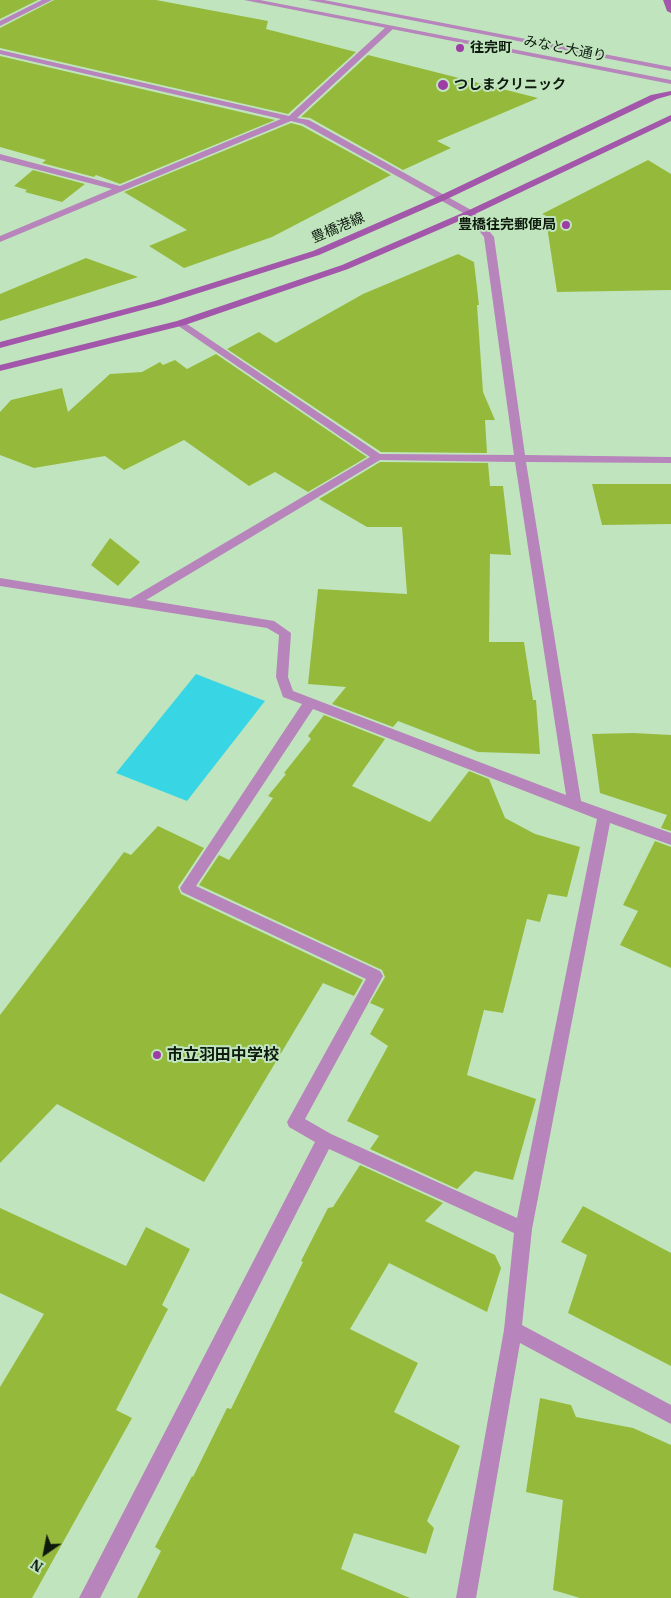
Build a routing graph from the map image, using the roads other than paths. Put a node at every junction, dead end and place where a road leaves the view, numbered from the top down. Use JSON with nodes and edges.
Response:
{"nodes":[{"id":1,"x":48,"y":0,"type":"edge"},
{"id":2,"x":248,"y":0,"type":"edge"},
{"id":3,"x":312,"y":0,"type":"edge"},
{"id":4,"x":667,"y":0,"type":"edge"},
{"id":5,"x":671,"y":11,"type":"edge"},
{"id":6,"x":0,"y":24,"type":"edge"},
{"id":7,"x":390,"y":28,"type":"junction"},
{"id":8,"x":0,"y":52,"type":"edge"},
{"id":9,"x":671,"y":69,"type":"edge"},
{"id":10,"x":671,"y":82,"type":"edge"},
{"id":11,"x":671,"y":93,"type":"edge"},
{"id":12,"x":293,"y":117,"type":"junction"},
{"id":13,"x":671,"y":118,"type":"edge"},
{"id":14,"x":0,"y":157,"type":"edge"},
{"id":15,"x":121,"y":189,"type":"junction"},
{"id":16,"x":442,"y":198,"type":"junction"},
{"id":17,"x":470,"y":212,"type":"junction"},
{"id":18,"x":0,"y":239,"type":"edge"},
{"id":19,"x":180,"y":323,"type":"junction"},
{"id":20,"x":0,"y":345,"type":"edge"},
{"id":21,"x":0,"y":368,"type":"edge"},
{"id":22,"x":378,"y":457,"type":"junction"},
{"id":23,"x":520,"y":460,"type":"junction"},
{"id":24,"x":671,"y":460,"type":"edge"},
{"id":25,"x":0,"y":582,"type":"edge"},
{"id":26,"x":132,"y":603,"type":"junction"},
{"id":27,"x":309,"y":704,"type":"junction"},
{"id":28,"x":574,"y":804,"type":"junction"},
{"id":29,"x":605,"y":816,"type":"junction"},
{"id":30,"x":671,"y":839,"type":"edge"},
{"id":31,"x":325,"y":1138,"type":"junction"},
{"id":32,"x":523,"y":1229,"type":"junction"},
{"id":33,"x":513,"y":1330,"type":"junction"},
{"id":34,"x":671,"y":1415,"type":"edge"},
{"id":35,"x":89,"y":1598,"type":"edge"},
{"id":36,"x":466,"y":1598,"type":"edge"}],
"edges":[{"from":1,"to":6,"type":"street"},
{"from":2,"to":7,"type":"street","name":"みなと大通り"},
{"from":3,"to":9,"type":"street","name":"みなと大通り"},
{"from":4,"to":5,"type":"main road"},
{"from":7,"to":10,"type":"street","name":"みなと大通り"},
{"from":7,"to":12,"type":"street"},
{"from":8,"to":12,"type":"street"},
{"from":11,"to":16,"type":"main road","name":"豊橋港線"},
{"from":12,"to":15,"type":"street"},
{"from":12,"to":16,"type":"street"},
{"from":13,"to":17,"type":"main road"},
{"from":14,"to":15,"type":"street"},
{"from":15,"to":18,"type":"street"},
{"from":16,"to":17,"type":"street"},
{"from":16,"to":20,"type":"main road","name":"豊橋港線"},
{"from":17,"to":19,"type":"main road"},
{"from":17,"to":23,"type":"street"},
{"from":19,"to":21,"type":"main road"},
{"from":19,"to":22,"type":"street"},
{"from":22,"to":23,"type":"street"},
{"from":22,"to":26,"type":"street"},
{"from":23,"to":24,"type":"street"},
{"from":23,"to":28,"type":"street"},
{"from":25,"to":26,"type":"street"},
{"from":26,"to":27,"type":"street"},
{"from":27,"to":28,"type":"street"},
{"from":27,"to":31,"type":"street"},
{"from":28,"to":29,"type":"street"},
{"from":29,"to":30,"type":"street"},
{"from":29,"to":32,"type":"street"},
{"from":31,"to":32,"type":"street"},
{"from":31,"to":35,"type":"street"},
{"from":32,"to":33,"type":"street"},
{"from":33,"to":34,"type":"street"},
{"from":33,"to":36,"type":"street"}]}
